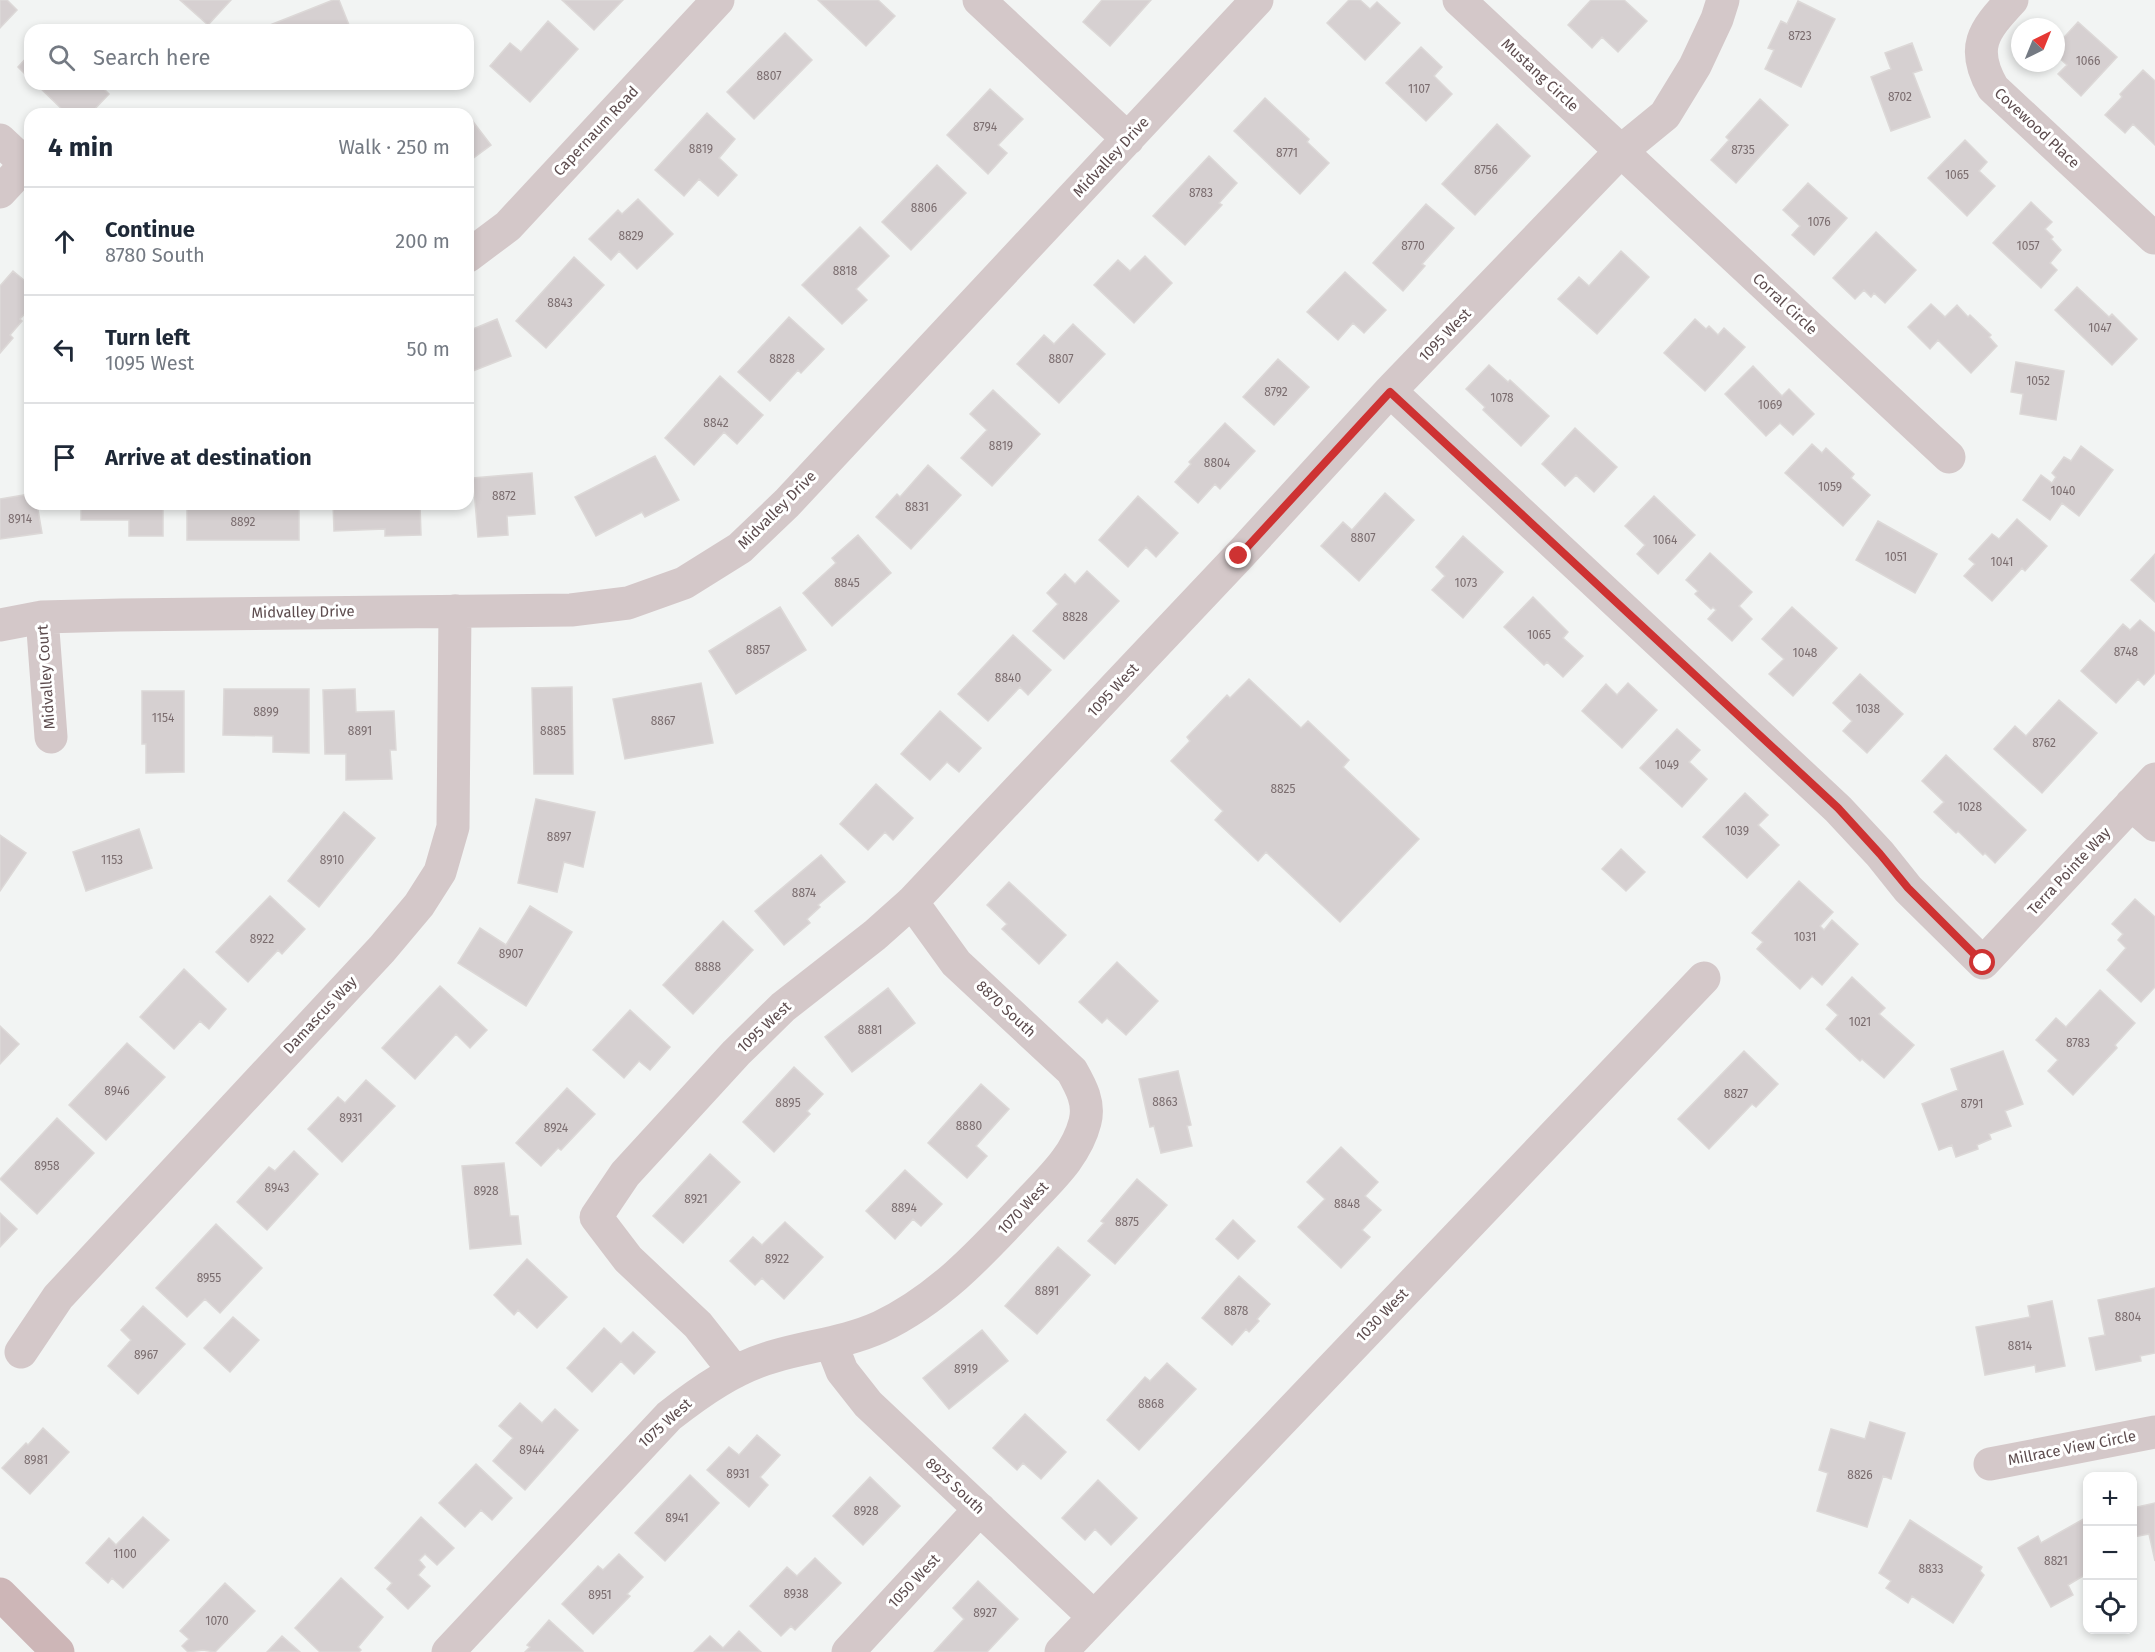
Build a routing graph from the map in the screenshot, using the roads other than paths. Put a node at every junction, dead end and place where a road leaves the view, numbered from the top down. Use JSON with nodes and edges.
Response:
{"nodes":[{"id":1,"x":718,"y":0,"type":"edge"},
{"id":2,"x":979,"y":0,"type":"edge"},
{"id":3,"x":1257,"y":0,"type":"edge"},
{"id":4,"x":1459,"y":0,"type":"edge"},
{"id":5,"x":1723,"y":0,"type":"edge"},
{"id":6,"x":2012,"y":0,"type":"edge"},
{"id":7,"x":1128,"y":139,"type":"junction"},
{"id":8,"x":0,"y":140,"type":"edge"},
{"id":9,"x":1621,"y":151,"type":"junction"},
{"id":10,"x":24,"y":162,"type":"edge"},
{"id":11,"x":24,"y":170,"type":"edge"},
{"id":12,"x":0,"y":192,"type":"edge"},
{"id":13,"x":2154,"y":238,"type":"edge"},
{"id":14,"x":474,"y":252,"type":"edge"},
{"id":15,"x":1390,"y":392,"type":"junction"},
{"id":16,"x":1948,"y":457,"type":"dead end"},
{"id":17,"x":455,"y":611,"type":"junction"},
{"id":18,"x":42,"y":617,"type":"junction"},
{"id":19,"x":0,"y":625,"type":"edge"},
{"id":20,"x":51,"y":737,"type":"dead end"},
{"id":21,"x":2155,"y":779,"type":"edge"},
{"id":22,"x":2143,"y":815,"type":"edge"},
{"id":23,"x":912,"y":902,"type":"junction"},
{"id":24,"x":1704,"y":978,"type":"dead end"},
{"id":25,"x":1086,"y":1120,"type":"joint"},
{"id":26,"x":945,"y":1286,"type":"joint"},
{"id":27,"x":831,"y":1343,"type":"junction"},
{"id":28,"x":21,"y":1352,"type":"dead end"},
{"id":29,"x":735,"y":1372,"type":"junction"},
{"id":30,"x":2155,"y":1432,"type":"edge"},
{"id":31,"x":1990,"y":1464,"type":"dead end"},
{"id":32,"x":980,"y":1509,"type":"junction"},
{"id":33,"x":0,"y":1594,"type":"edge"},
{"id":34,"x":1094,"y":1617,"type":"junction"},
{"id":35,"x":58,"y":1652,"type":"edge"},
{"id":36,"x":448,"y":1652,"type":"edge"},
{"id":37,"x":848,"y":1652,"type":"edge"},
{"id":38,"x":1061,"y":1652,"type":"edge"}],
"edges":[{"from":1,"to":14,"type":"street","name":"Capernaum Road"},
{"from":2,"to":7,"type":"street"},
{"from":3,"to":7,"type":"street","name":"Midvalley Drive"},
{"from":4,"to":9,"type":"street","name":"Mustang Circle"},
{"from":5,"to":9,"type":"street","name":"1095 West"},
{"from":6,"to":13,"type":"street","name":"Covewood Place"},
{"from":7,"to":17,"type":"street","name":"Midvalley Drive"},
{"from":8,"to":10,"type":"street"},
{"from":9,"to":15,"type":"street","name":"1095 West"},
{"from":9,"to":16,"type":"street","name":"Corral Circle"},
{"from":11,"to":12,"type":"street"},
{"from":15,"to":22,"type":"street","name":"Terra Pointe Way"},
{"from":15,"to":23,"type":"street","name":"1095 West"},
{"from":17,"to":18,"type":"street","name":"Midvalley Drive"},
{"from":17,"to":28,"type":"street","name":"Damascus Way"},
{"from":18,"to":19,"type":"street","name":"Midvalley Drive"},
{"from":18,"to":20,"type":"street","name":"Midvalley Court"},
{"from":21,"to":22,"type":"street","name":"Terra Pointe Way"},
{"from":23,"to":25,"type":"street","name":"8870 South"},
{"from":23,"to":29,"type":"street","name":"1095 West"},
{"from":24,"to":34,"type":"street","name":"1030 West"},
{"from":25,"to":26,"type":"street","name":"1070 West"},
{"from":26,"to":27,"type":"street","name":"1075 West"},
{"from":27,"to":29,"type":"street","name":"1075 West"},
{"from":27,"to":32,"type":"street","name":"8925 South"},
{"from":29,"to":36,"type":"street","name":"1075 West"},
{"from":30,"to":31,"type":"street","name":"Millrace View Circle"},
{"from":32,"to":34,"type":"street","name":"8925 South"},
{"from":32,"to":37,"type":"street","name":"1050 West"},
{"from":33,"to":35,"type":"main road"},
{"from":34,"to":38,"type":"street","name":"1030 West"}]}
